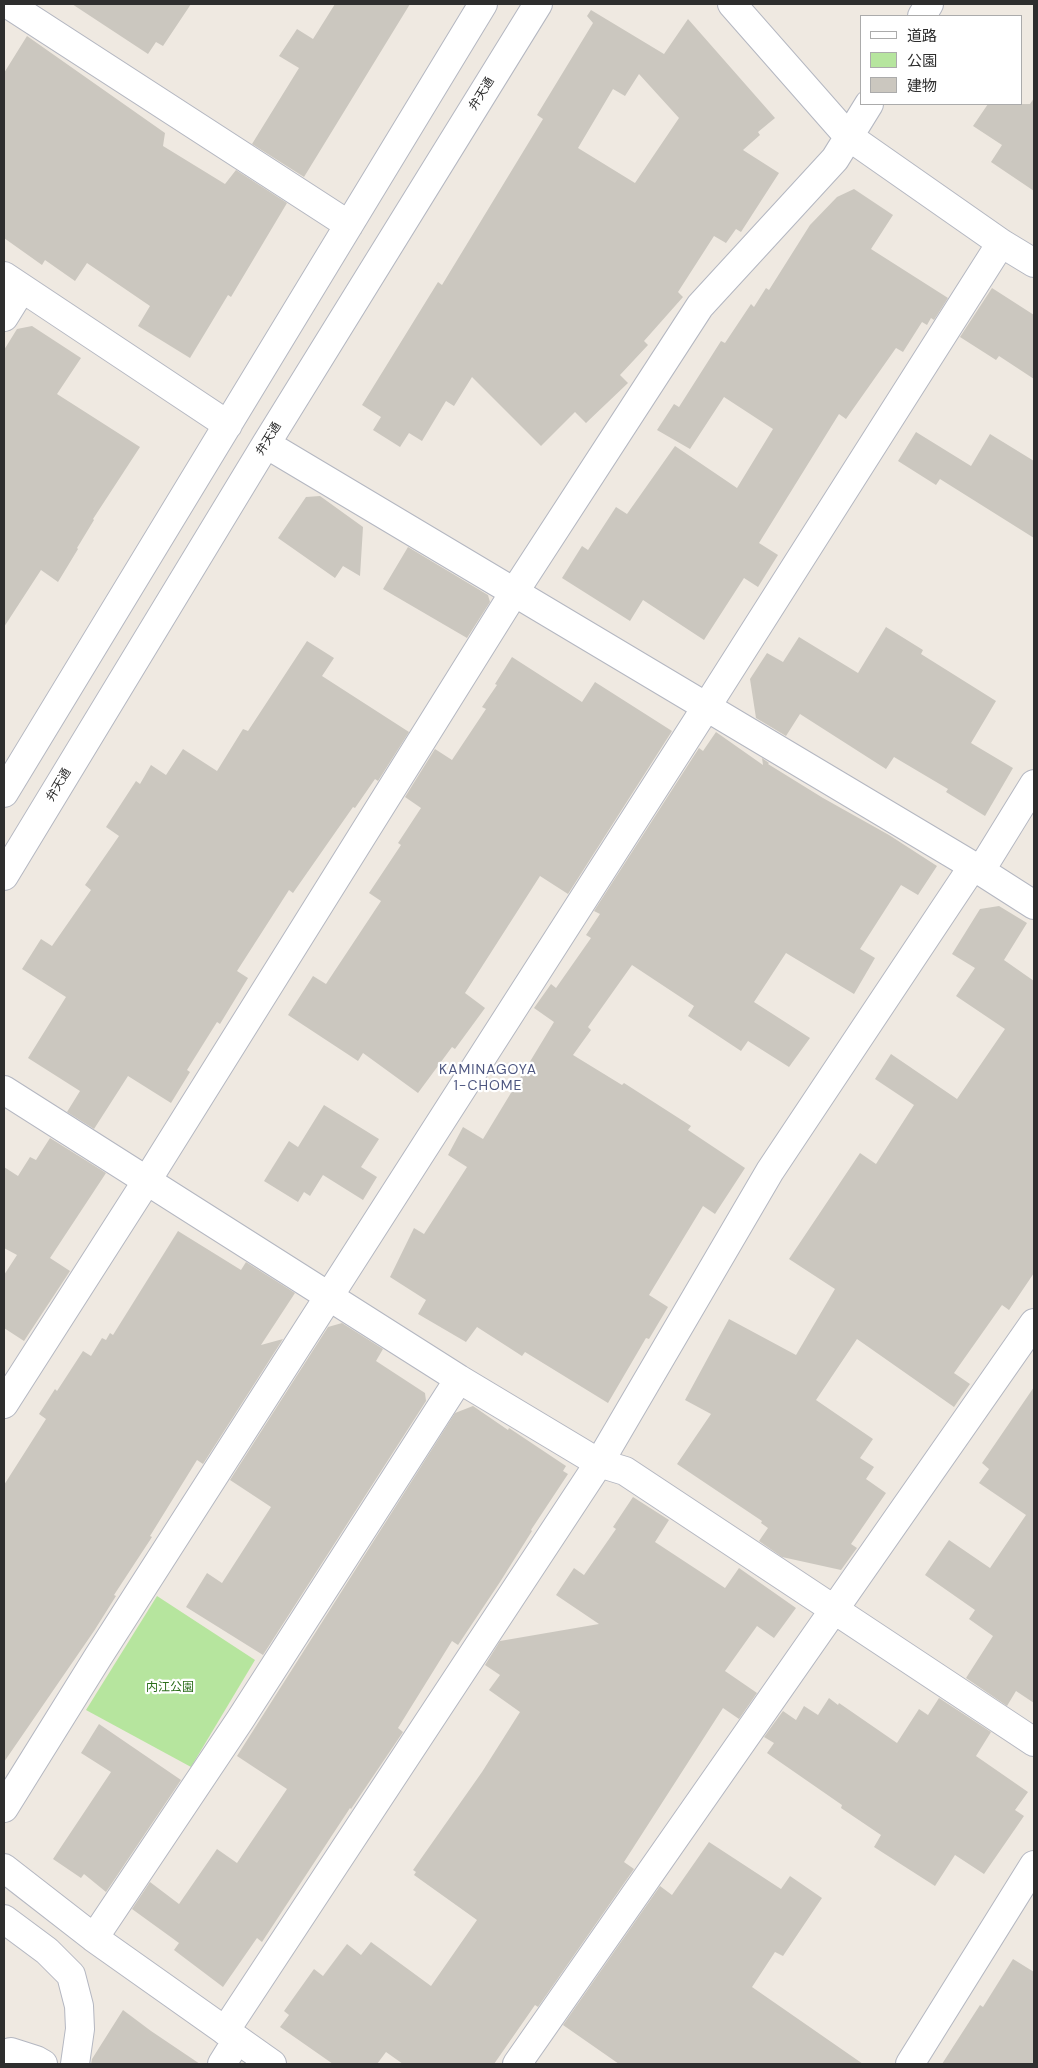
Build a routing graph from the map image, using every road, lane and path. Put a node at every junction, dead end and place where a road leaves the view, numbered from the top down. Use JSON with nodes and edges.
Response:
{"nodes":[{"id":1,"x":483,"y":4,"type":"edge"},
{"id":2,"x":538,"y":4,"type":"edge"},
{"id":3,"x":732,"y":4,"type":"edge"},
{"id":4,"x":929,"y":4,"type":"edge"},
{"id":5,"x":24,"y":8,"type":"edge"},
{"id":6,"x":923,"y":15,"type":"edge"},
{"id":7,"x":867,"y":105,"type":"edge"},
{"id":8,"x":848,"y":136,"type":"junction"},
{"id":9,"x":349,"y":225,"type":"junction"},
{"id":10,"x":1001,"y":244,"type":"junction"},
{"id":11,"x":1034,"y":264,"type":"edge"},
{"id":12,"x":13,"y":282,"type":"edge"},
{"id":13,"x":4,"y":317,"type":"edge"},
{"id":14,"x":228,"y":425,"type":"junction"},
{"id":15,"x":266,"y":444,"type":"junction"},
{"id":16,"x":515,"y":591,"type":"junction"},
{"id":17,"x":707,"y":706,"type":"junction"},
{"id":18,"x":1034,"y":784,"type":"edge"},
{"id":19,"x":4,"y":793,"type":"edge"},
{"id":20,"x":977,"y":868,"type":"junction"},
{"id":21,"x":4,"y":876,"type":"edge"},
{"id":22,"x":1034,"y":905,"type":"edge"},
{"id":23,"x":4,"y":1090,"type":"edge"},
{"id":24,"x":146,"y":1182,"type":"junction"},
{"id":25,"x":328,"y":1296,"type":"junction"},
{"id":26,"x":1034,"y":1323,"type":"edge"},
{"id":27,"x":459,"y":1379,"type":"junction"},
{"id":28,"x":4,"y":1404,"type":"edge"},
{"id":29,"x":599,"y":1463,"type":"junction"},
{"id":30,"x":834,"y":1610,"type":"junction"},
{"id":31,"x":1034,"y":1742,"type":"edge"},
{"id":32,"x":4,"y":1808,"type":"edge"},
{"id":33,"x":1034,"y":1865,"type":"edge"},
{"id":34,"x":4,"y":1868,"type":"edge"},
{"id":35,"x":4,"y":1920,"type":"edge"},
{"id":36,"x":94,"y":1938,"type":"junction"},
{"id":37,"x":231,"y":2036,"type":"junction"},
{"id":38,"x":4,"y":2054,"type":"edge"},
{"id":39,"x":43,"y":2064,"type":"edge"},
{"id":40,"x":75,"y":2064,"type":"edge"},
{"id":41,"x":222,"y":2064,"type":"edge"},
{"id":42,"x":272,"y":2064,"type":"edge"},
{"id":43,"x":517,"y":2064,"type":"edge"},
{"id":44,"x":910,"y":2064,"type":"edge"}],
"edges":[{"from":1,"to":9,"type":"street"},
{"from":2,"to":15,"type":"street","name":"弁天通"},
{"from":3,"to":8,"type":"street"},
{"from":4,"to":6,"type":"street"},
{"from":5,"to":9,"type":"street"},
{"from":7,"to":8,"type":"street"},
{"from":8,"to":10,"type":"street"},
{"from":8,"to":16,"type":"street"},
{"from":9,"to":14,"type":"street"},
{"from":10,"to":11,"type":"street"},
{"from":10,"to":17,"type":"street"},
{"from":12,"to":13,"type":"street"},
{"from":12,"to":14,"type":"street"},
{"from":14,"to":19,"type":"street"},
{"from":15,"to":16,"type":"street"},
{"from":15,"to":21,"type":"street","name":"弁天通"},
{"from":16,"to":17,"type":"street"},
{"from":16,"to":24,"type":"street"},
{"from":17,"to":20,"type":"street"},
{"from":17,"to":25,"type":"street"},
{"from":18,"to":20,"type":"street"},
{"from":20,"to":22,"type":"street"},
{"from":20,"to":29,"type":"street"},
{"from":23,"to":24,"type":"street"},
{"from":24,"to":25,"type":"street"},
{"from":24,"to":28,"type":"street"},
{"from":25,"to":27,"type":"street"},
{"from":25,"to":32,"type":"street"},
{"from":26,"to":30,"type":"street"},
{"from":27,"to":29,"type":"street"},
{"from":27,"to":36,"type":"street"},
{"from":29,"to":30,"type":"street"},
{"from":29,"to":37,"type":"street"},
{"from":30,"to":31,"type":"street"},
{"from":30,"to":43,"type":"street"},
{"from":33,"to":44,"type":"street"},
{"from":34,"to":36,"type":"street"},
{"from":35,"to":40,"type":"street"},
{"from":36,"to":37,"type":"street"},
{"from":37,"to":41,"type":"street"},
{"from":37,"to":42,"type":"street"},
{"from":38,"to":39,"type":"street"}]}
